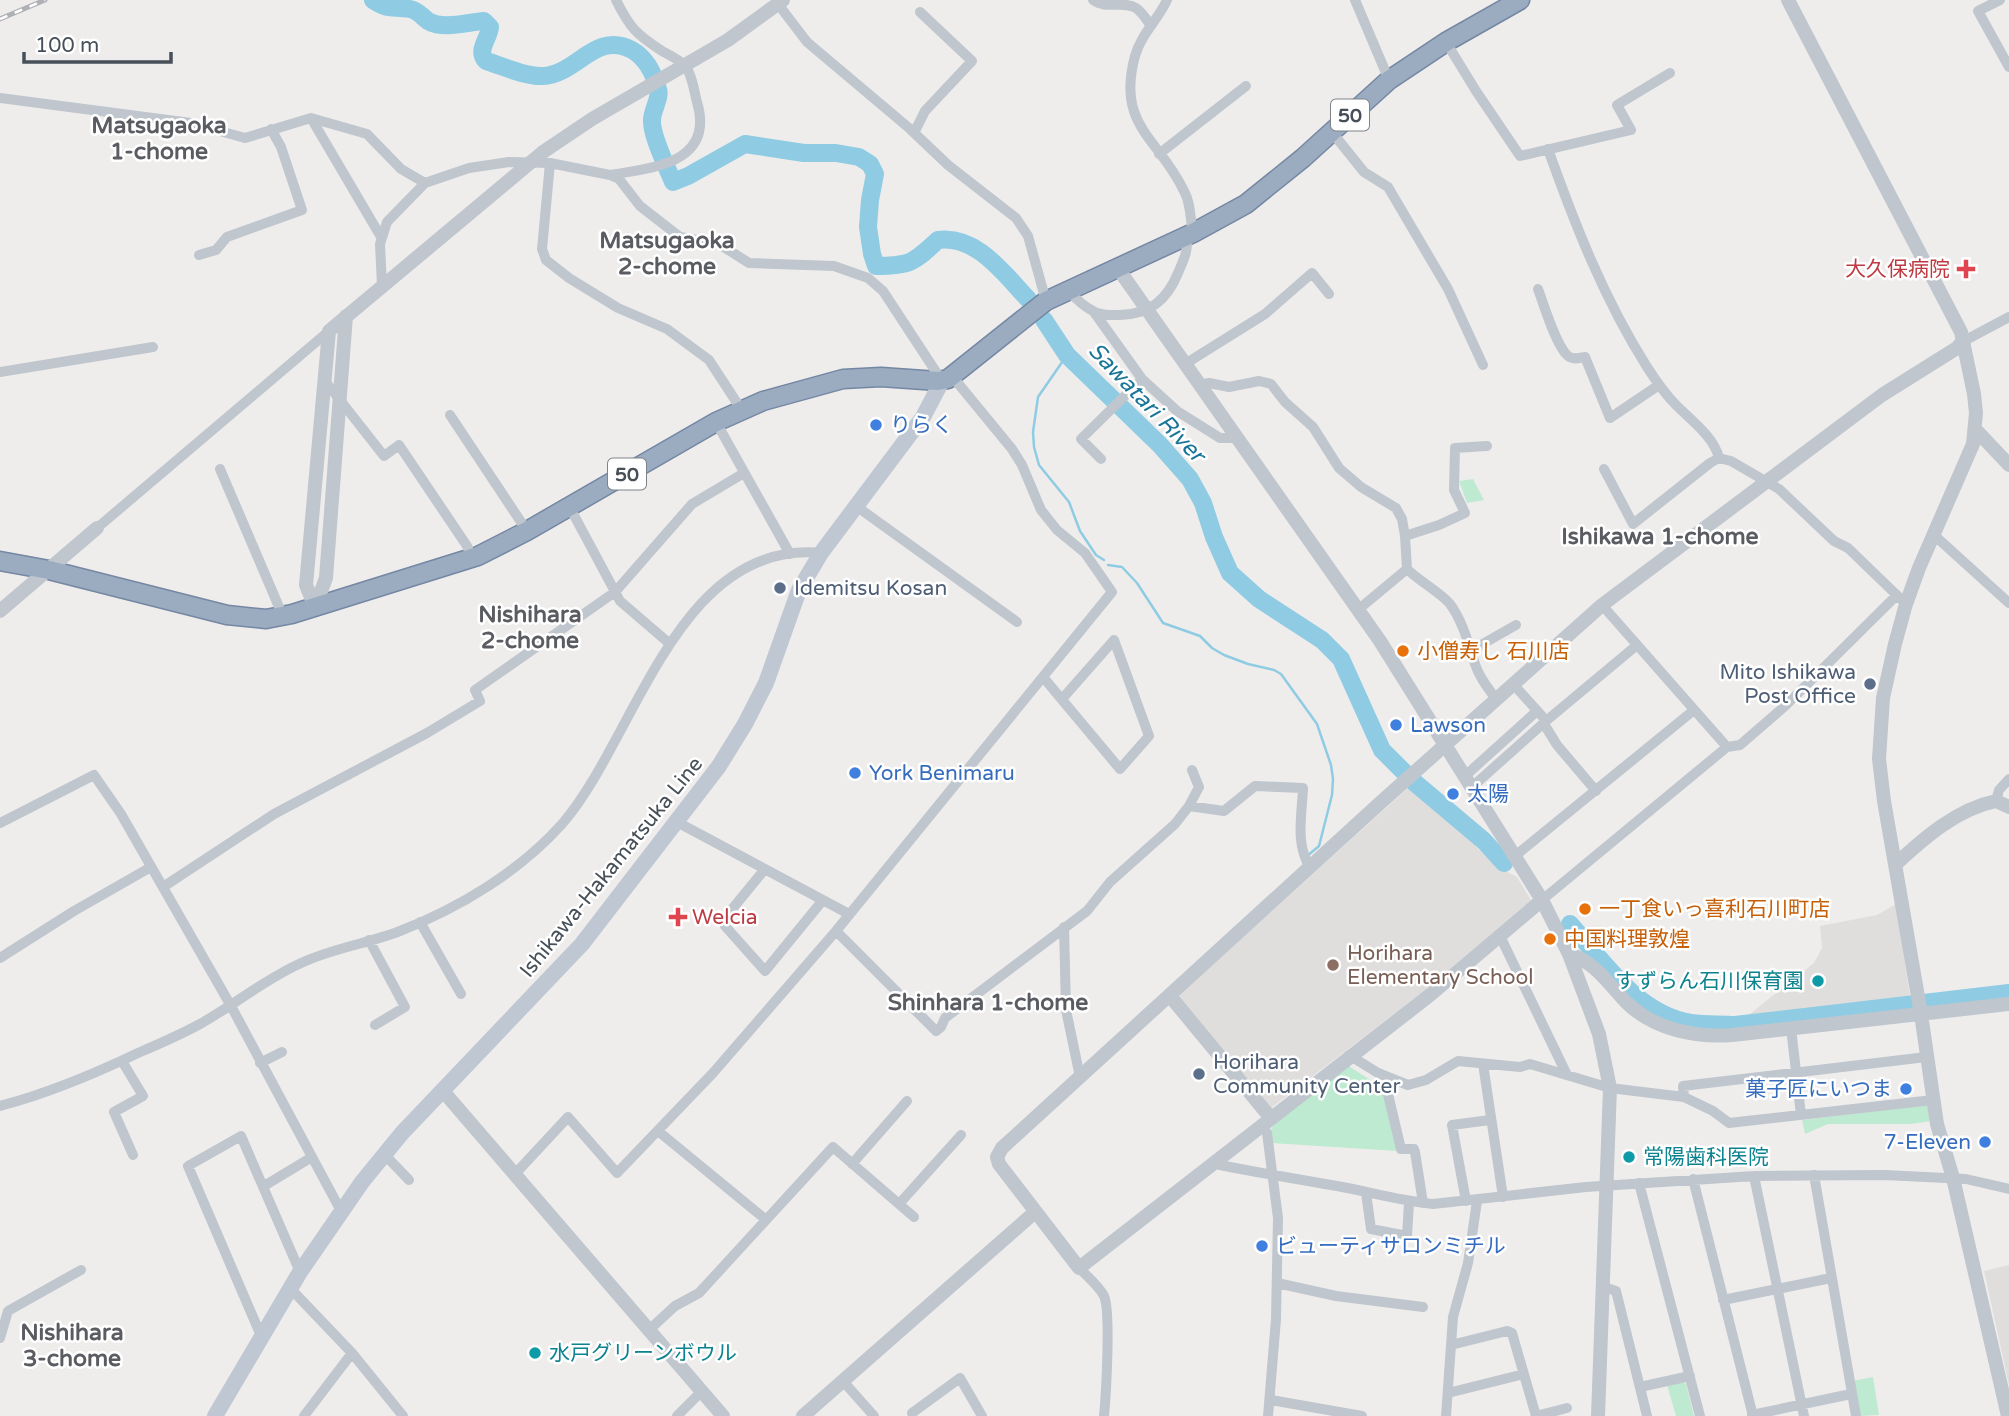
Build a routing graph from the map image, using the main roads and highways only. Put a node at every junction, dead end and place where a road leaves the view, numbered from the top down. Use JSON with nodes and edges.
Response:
{"nodes":[{"id":1,"x":1520,"y":0,"type":"edge"},
{"id":2,"x":947,"y":379,"type":"junction"},
{"id":3,"x":0,"y":561,"type":"edge"},
{"id":4,"x":215,"y":1416,"type":"edge"}],
"edges":[{"from":1,"to":2,"type":"highway","number":"50"},
{"from":2,"to":3,"type":"highway","number":"50"},
{"from":2,"to":4,"type":"main road","name":"Ishikawa-Hakamatsuka Line"}]}
